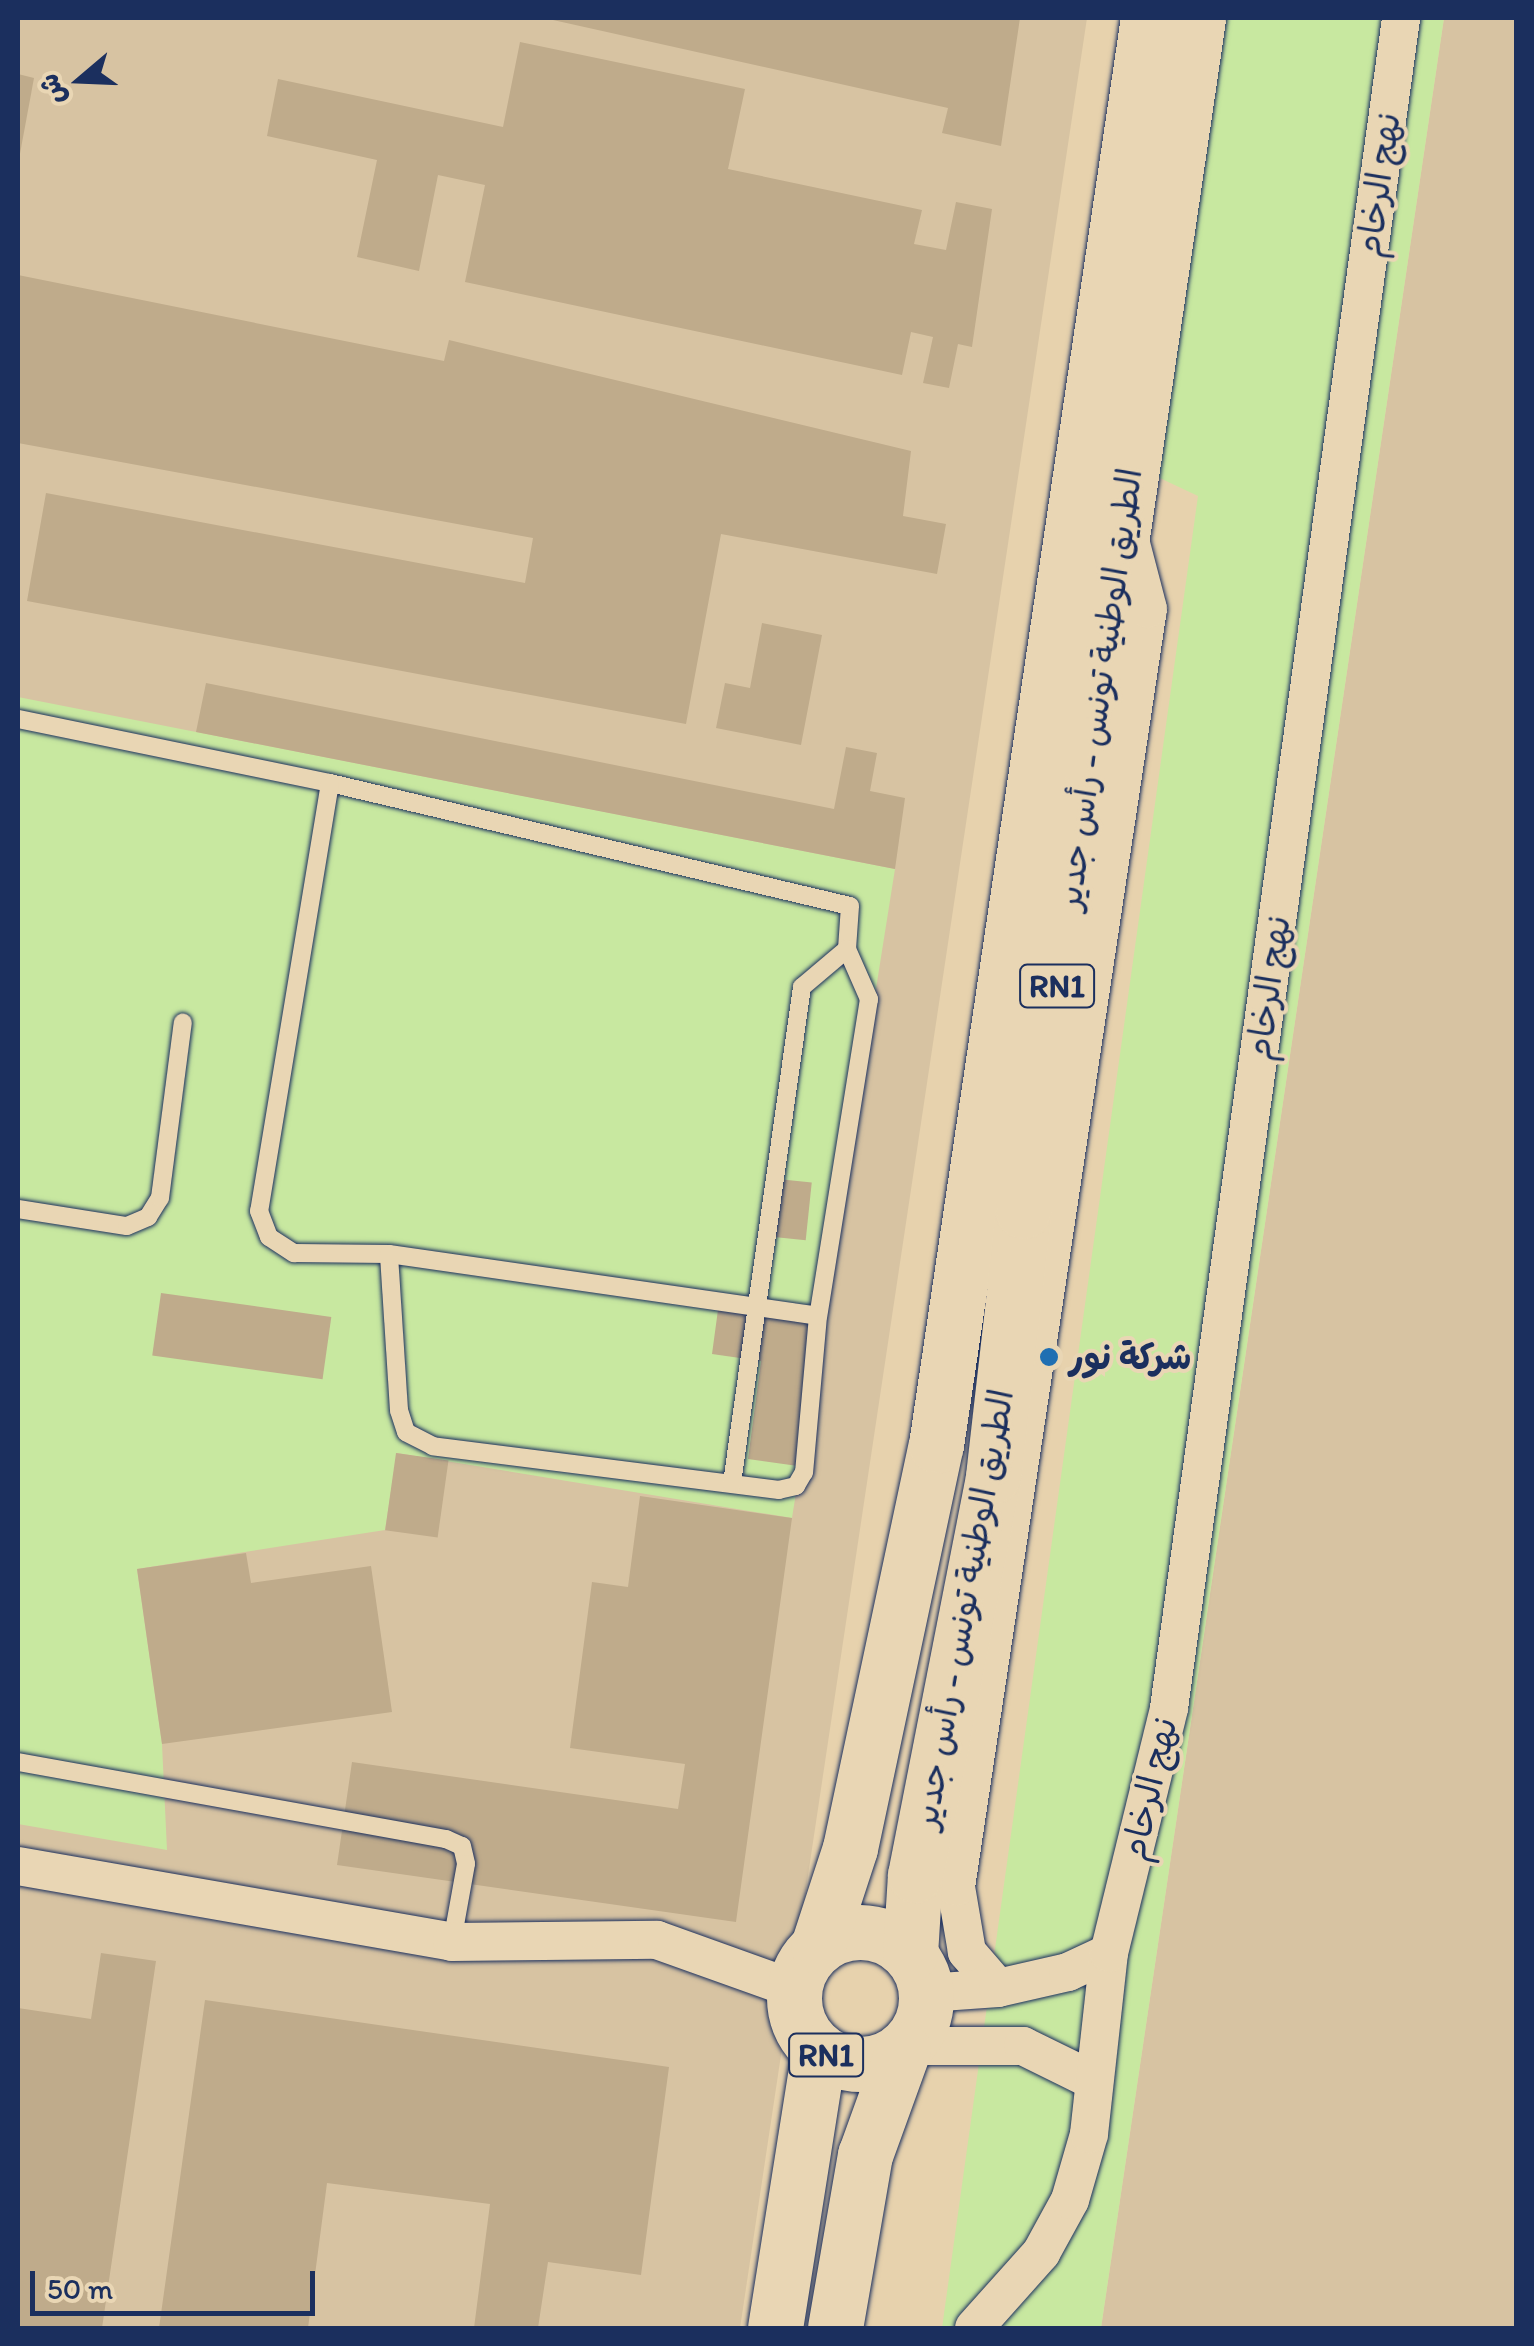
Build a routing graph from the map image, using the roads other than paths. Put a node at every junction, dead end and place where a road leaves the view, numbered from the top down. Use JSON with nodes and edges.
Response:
{"nodes":[{"id":1,"x":1148,"y":18,"type":"edge"},
{"id":2,"x":1198,"y":18,"type":"edge"},
{"id":3,"x":1401,"y":18,"type":"edge"},
{"id":4,"x":1124,"y":508,"type":"junction"},
{"id":5,"x":18,"y":719,"type":"edge"},
{"id":6,"x":330,"y":783,"type":"junction"},
{"id":7,"x":847,"y":949,"type":"junction"},
{"id":8,"x":182,"y":1022,"type":"dead end"},
{"id":9,"x":18,"y":1209,"type":"edge"},
{"id":10,"x":389,"y":1254,"type":"junction"},
{"id":11,"x":755,"y":1309,"type":"junction"},
{"id":12,"x":818,"y":1316,"type":"junction"},
{"id":13,"x":732,"y":1483,"type":"junction"},
{"id":14,"x":18,"y":1762,"type":"edge"},
{"id":15,"x":18,"y":1866,"type":"edge"},
{"id":16,"x":452,"y":1942,"type":"junction"},
{"id":17,"x":1109,"y":1953,"type":"junction"},
{"id":18,"x":806,"y":1967,"type":"junction"},
{"id":19,"x":918,"y":1973,"type":"junction"},
{"id":20,"x":998,"y":1988,"type":"junction"},
{"id":21,"x":905,"y":2048,"type":"junction"},
{"id":22,"x":819,"y":2051,"type":"junction"},
{"id":23,"x":1094,"y":2081,"type":"junction"},
{"id":24,"x":775,"y":2328,"type":"edge"},
{"id":25,"x":835,"y":2328,"type":"edge"},
{"id":26,"x":974,"y":2328,"type":"edge"}],
"edges":[{"from":1,"to":18,"type":"main road","name":"الطريق الوطنية تونس - رأس جدير","number":"RN1"},
{"from":2,"to":4,"type":"main road","name":"الطريق الوطنية تونس - رأس جدير","number":"RN1"},
{"from":3,"to":17,"type":"street","name":"نهج الرخام"},
{"from":4,"to":19,"type":"main road","name":"الطريق الوطنية تونس - رأس جدير","number":"RN1"},
{"from":4,"to":20,"type":"street"},
{"from":5,"to":6,"type":"lane"},
{"from":6,"to":7,"type":"lane"},
{"from":6,"to":10,"type":"lane"},
{"from":7,"to":11,"type":"lane"},
{"from":7,"to":12,"type":"lane"},
{"from":8,"to":9,"type":"lane"},
{"from":10,"to":11,"type":"lane"},
{"from":10,"to":13,"type":"lane"},
{"from":11,"to":12,"type":"lane"},
{"from":11,"to":13,"type":"lane"},
{"from":12,"to":13,"type":"lane"},
{"from":14,"to":16,"type":"lane"},
{"from":15,"to":16,"type":"street"},
{"from":16,"to":18,"type":"street"},
{"from":17,"to":20,"type":"street"},
{"from":17,"to":23,"type":"street","name":"نهج الرخام"},
{"from":18,"to":19,"type":"main road"},
{"from":18,"to":22,"type":"main road","number":"RN1"},
{"from":19,"to":20,"type":"street"},
{"from":19,"to":21,"type":"main road","number":"RN1"},
{"from":21,"to":22,"type":"main road","number":"RN1"},
{"from":21,"to":23,"type":"street"},
{"from":21,"to":25,"type":"main road","number":"RN1"},
{"from":22,"to":24,"type":"main road","number":"RN1"},
{"from":23,"to":26,"type":"street","name":"نهج الرخام"}]}
